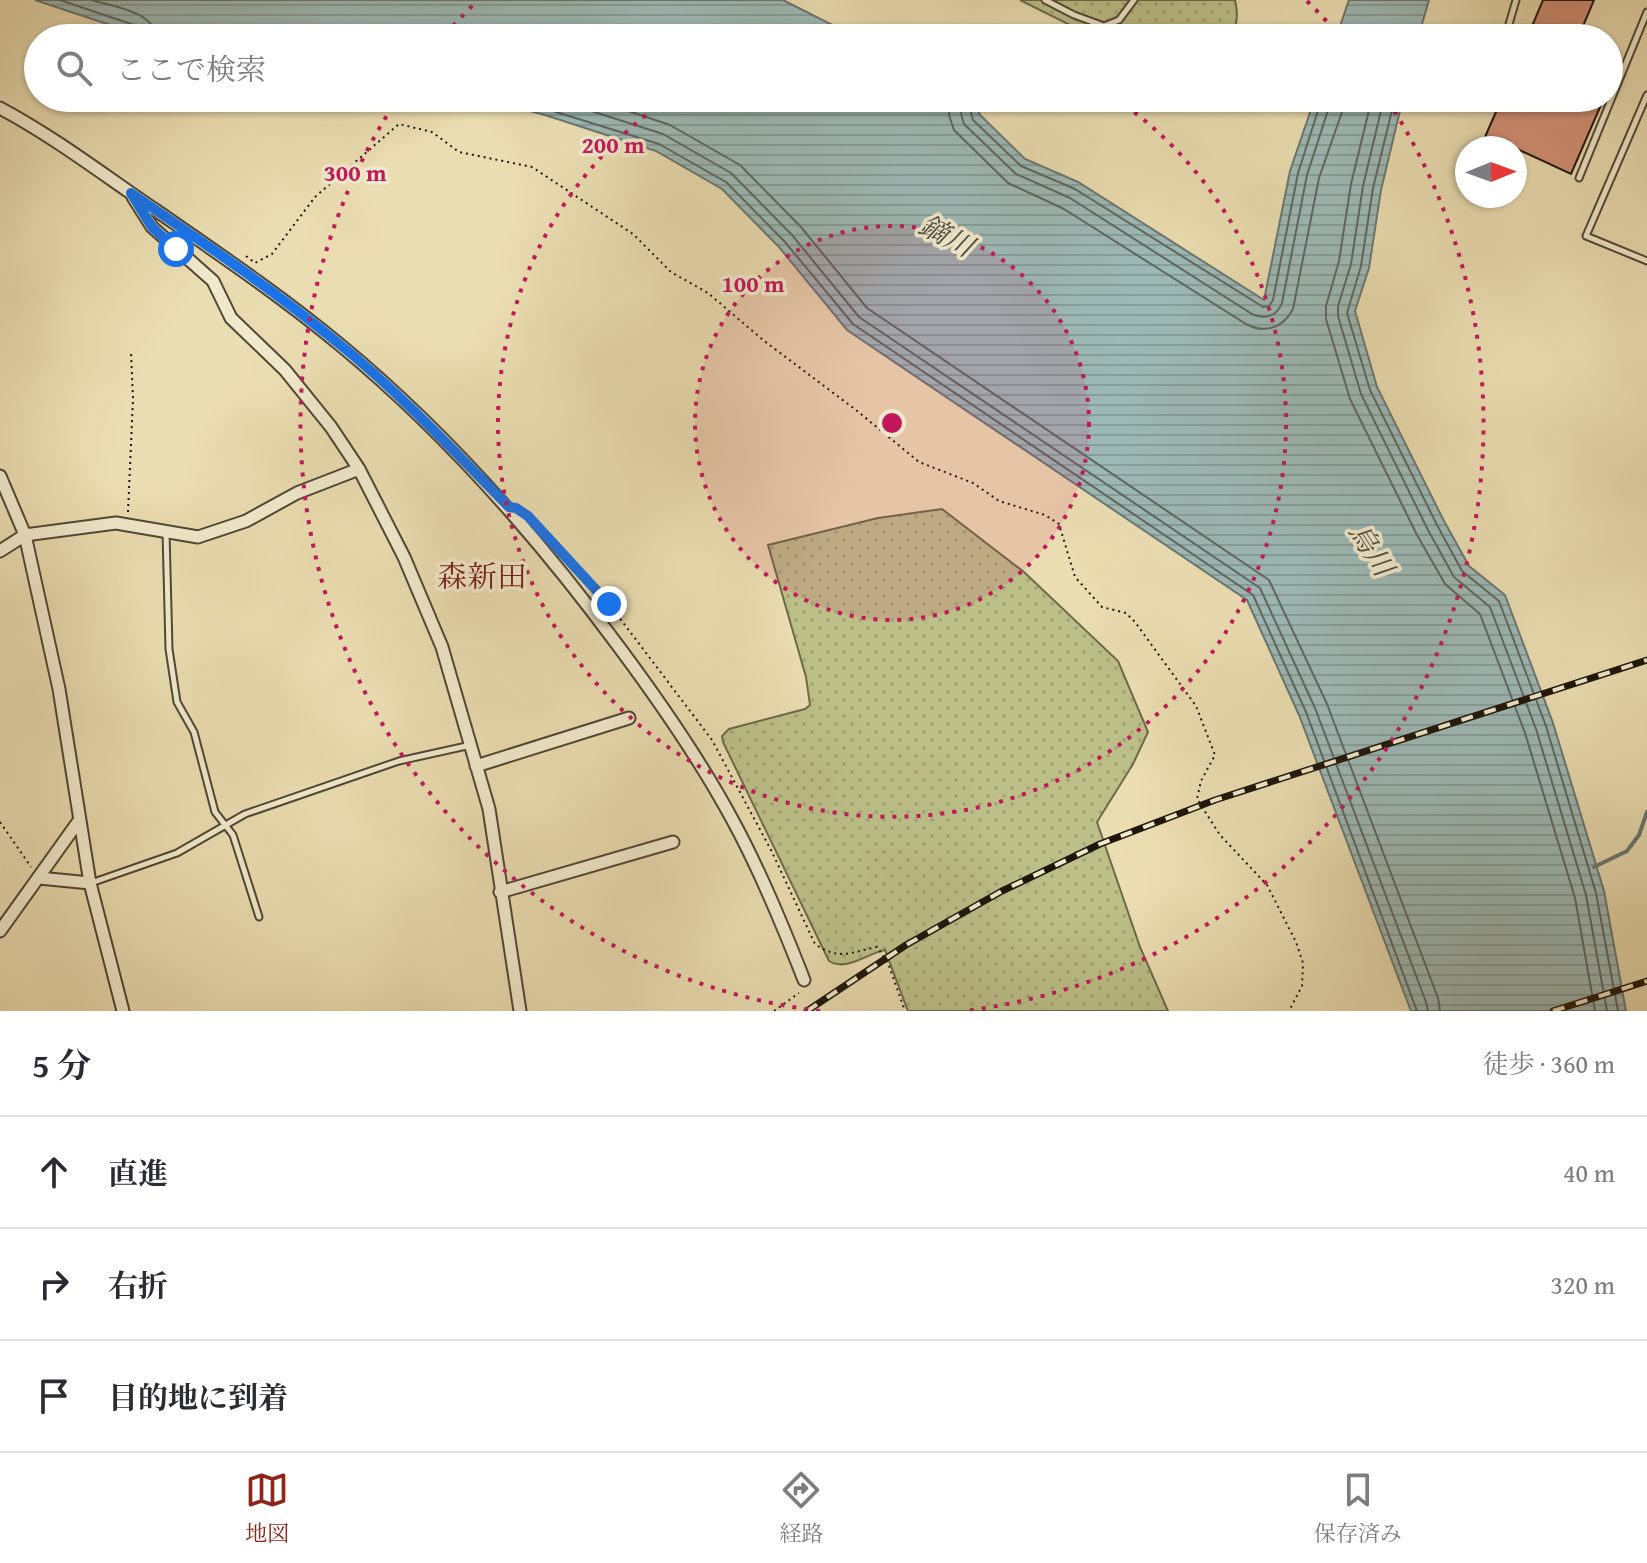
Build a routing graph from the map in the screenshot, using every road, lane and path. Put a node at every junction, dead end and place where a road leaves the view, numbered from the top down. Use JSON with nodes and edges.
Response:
{"nodes":[{"id":1,"x":1045,"y":0,"type":"edge"},
{"id":2,"x":1134,"y":0,"type":"edge"},
{"id":3,"x":1516,"y":0,"type":"edge"},
{"id":4,"x":1647,"y":12,"type":"edge"},
{"id":5,"x":1095,"y":24,"type":"edge"},
{"id":6,"x":1112,"y":24,"type":"edge"},
{"id":7,"x":1509,"y":24,"type":"edge"},
{"id":8,"x":1623,"y":71,"type":"edge"},
{"id":9,"x":1647,"y":95,"type":"edge"},
{"id":10,"x":0,"y":108,"type":"edge"},
{"id":11,"x":1606,"y":112,"type":"edge"},
{"id":12,"x":1579,"y":178,"type":"dead end"},
{"id":13,"x":131,"y":193,"type":"junction"},
{"id":14,"x":243,"y":255,"type":"dead end"},
{"id":15,"x":1647,"y":261,"type":"edge"},
{"id":16,"x":131,"y":352,"type":"dead end"},
{"id":17,"x":359,"y":469,"type":"junction"},
{"id":18,"x":0,"y":476,"type":"edge"},
{"id":19,"x":128,"y":525,"type":"junction"},
{"id":20,"x":166,"y":531,"type":"junction"},
{"id":21,"x":25,"y":535,"type":"junction"},
{"id":22,"x":0,"y":551,"type":"edge"},
{"id":23,"x":569,"y":560,"type":"dead end"},
{"id":24,"x":629,"y":718,"type":"dead end"},
{"id":25,"x":472,"y":745,"type":"junction"},
{"id":26,"x":476,"y":766,"type":"junction"},
{"id":27,"x":0,"y":822,"type":"edge"},
{"id":28,"x":78,"y":822,"type":"junction"},
{"id":29,"x":224,"y":826,"type":"junction"},
{"id":30,"x":673,"y":842,"type":"dead end"},
{"id":31,"x":39,"y":878,"type":"junction"},
{"id":32,"x":90,"y":883,"type":"junction"},
{"id":33,"x":500,"y":892,"type":"junction"},
{"id":34,"x":259,"y":917,"type":"dead end"},
{"id":35,"x":0,"y":931,"type":"edge"},
{"id":36,"x":804,"y":980,"type":"joint"},
{"id":37,"x":123,"y":1011,"type":"edge"},
{"id":38,"x":520,"y":1011,"type":"edge"},
{"id":39,"x":774,"y":1011,"type":"edge"},
{"id":40,"x":905,"y":1011,"type":"edge"},
{"id":41,"x":1289,"y":1011,"type":"edge"}],
"edges":[{"from":1,"to":5,"type":"lane"},
{"from":2,"to":6,"type":"lane"},
{"from":3,"to":7,"type":"lane"},
{"from":4,"to":8,"type":"lane"},
{"from":9,"to":15,"type":"lane"},
{"from":10,"to":13,"type":"street"},
{"from":11,"to":12,"type":"lane"},
{"from":13,"to":17,"type":"street"},
{"from":13,"to":36,"type":"street"},
{"from":14,"to":41,"type":"path"},
{"from":16,"to":19,"type":"path"},
{"from":17,"to":20,"type":"street"},
{"from":17,"to":25,"type":"street"},
{"from":18,"to":21,"type":"street"},
{"from":19,"to":20,"type":"street"},
{"from":19,"to":21,"type":"street"},
{"from":20,"to":29,"type":"lane"},
{"from":21,"to":22,"type":"street"},
{"from":21,"to":28,"type":"street"},
{"from":23,"to":40,"type":"path"},
{"from":24,"to":26,"type":"street"},
{"from":25,"to":26,"type":"street"},
{"from":25,"to":29,"type":"lane"},
{"from":26,"to":33,"type":"street"},
{"from":27,"to":31,"type":"path"},
{"from":28,"to":31,"type":"street"},
{"from":28,"to":32,"type":"street"},
{"from":29,"to":32,"type":"lane"},
{"from":29,"to":34,"type":"lane"},
{"from":30,"to":33,"type":"street"},
{"from":31,"to":32,"type":"street"},
{"from":31,"to":35,"type":"street"},
{"from":32,"to":37,"type":"street"},
{"from":33,"to":38,"type":"street"},
{"from":36,"to":39,"type":"path"}]}
